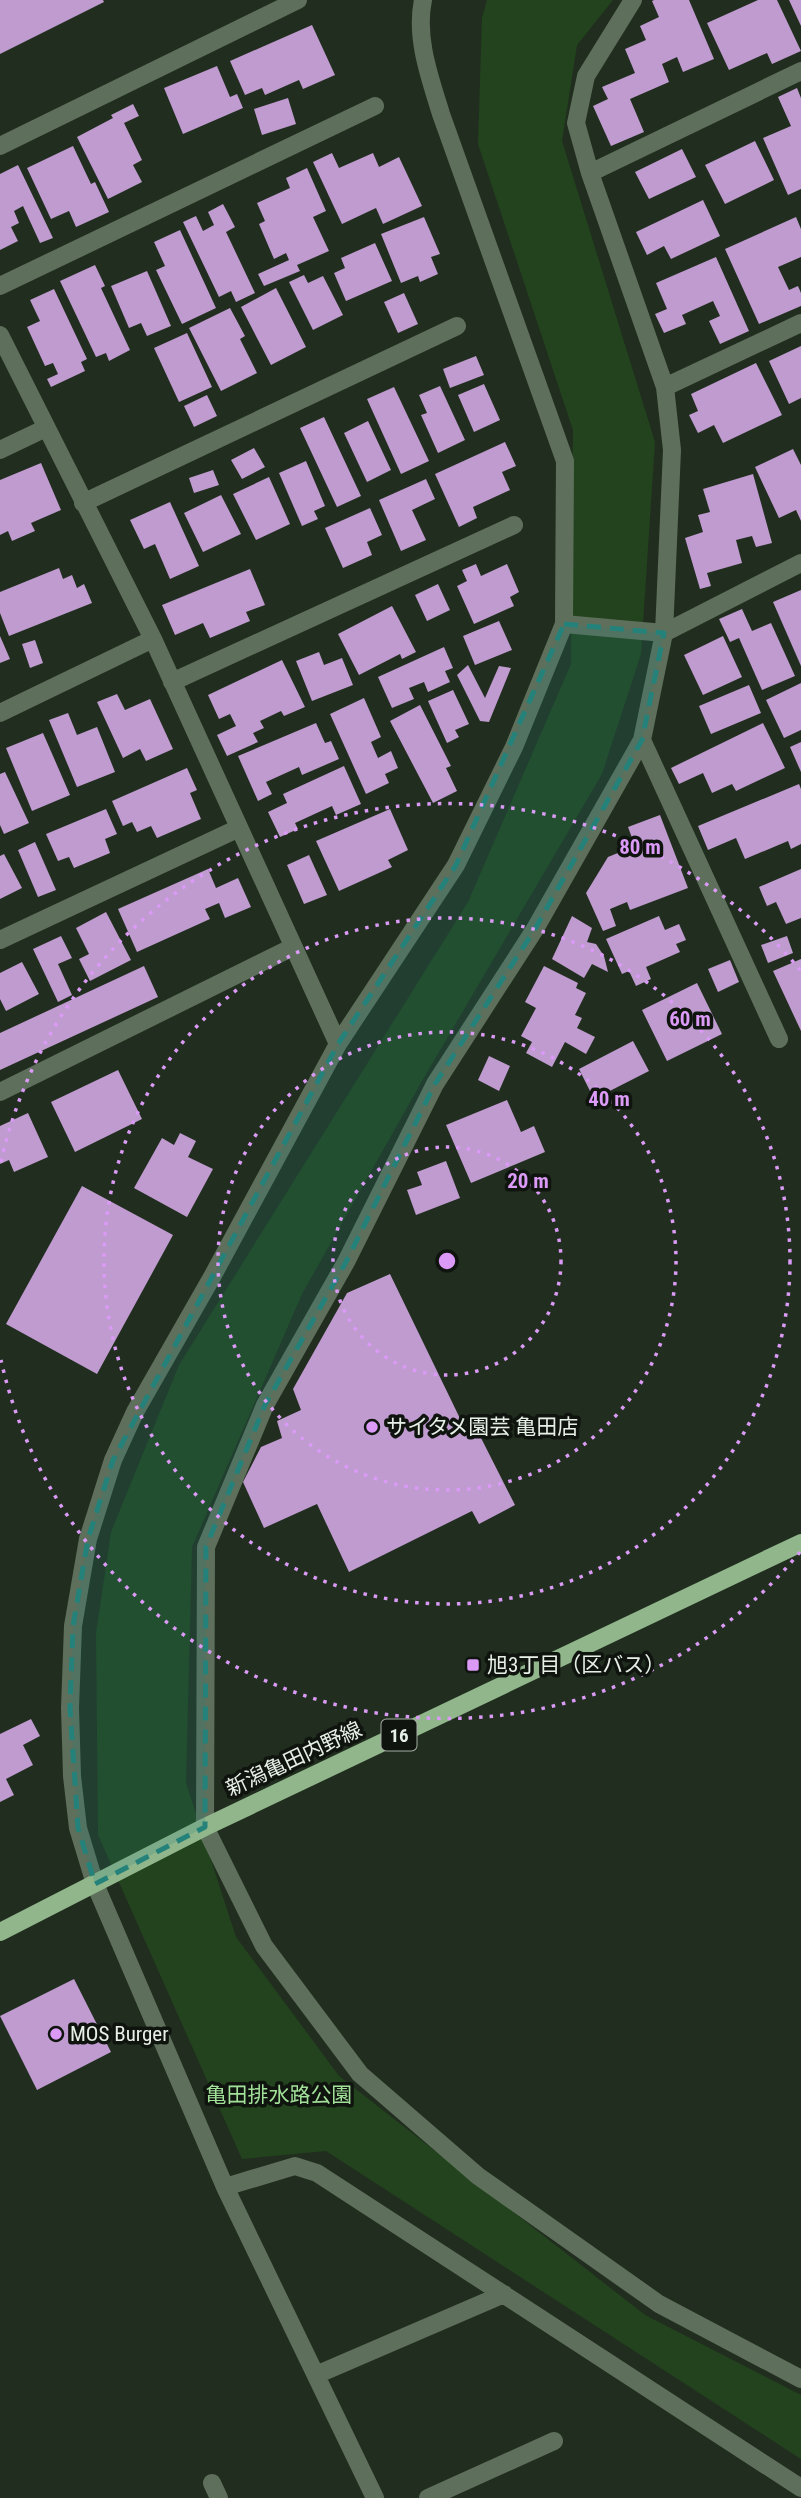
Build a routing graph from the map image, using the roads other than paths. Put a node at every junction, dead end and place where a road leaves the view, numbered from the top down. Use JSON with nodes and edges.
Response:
{"nodes":[{"id":1,"x":298,"y":0,"type":"edge"},
{"id":2,"x":423,"y":0,"type":"edge"},
{"id":3,"x":633,"y":0,"type":"edge"},
{"id":4,"x":801,"y":71,"type":"edge"},
{"id":5,"x":375,"y":106,"type":"dead end"},
{"id":6,"x":0,"y":146,"type":"edge"},
{"id":7,"x":590,"y":173,"type":"junction"},
{"id":8,"x":0,"y":286,"type":"edge"},
{"id":9,"x":801,"y":323,"type":"edge"},
{"id":10,"x":457,"y":326,"type":"dead end"},
{"id":11,"x":0,"y":335,"type":"edge"},
{"id":12,"x":665,"y":387,"type":"junction"},
{"id":13,"x":47,"y":428,"type":"junction"},
{"id":14,"x":0,"y":450,"type":"edge"},
{"id":15,"x":83,"y":503,"type":"junction"},
{"id":16,"x":514,"y":525,"type":"dead end"},
{"id":17,"x":801,"y":563,"type":"edge"},
{"id":18,"x":564,"y":624,"type":"junction"},
{"id":19,"x":664,"y":633,"type":"junction"},
{"id":20,"x":153,"y":639,"type":"junction"},
{"id":21,"x":172,"y":681,"type":"junction"},
{"id":22,"x":0,"y":713,"type":"edge"},
{"id":23,"x":642,"y":740,"type":"junction"},
{"id":24,"x":239,"y":828,"type":"junction"},
{"id":25,"x":0,"y":940,"type":"edge"},
{"id":26,"x":293,"y":947,"type":"junction"},
{"id":27,"x":779,"y":1039,"type":"dead end"},
{"id":28,"x":338,"y":1044,"type":"junction"},
{"id":29,"x":0,"y":1092,"type":"edge"},
{"id":30,"x":801,"y":1543,"type":"edge"},
{"id":31,"x":205,"y":1827,"type":"junction"},
{"id":32,"x":95,"y":1884,"type":"junction"},
{"id":33,"x":0,"y":1933,"type":"edge"},
{"id":34,"x":225,"y":2187,"type":"junction"},
{"id":35,"x":504,"y":2294,"type":"junction"},
{"id":36,"x":316,"y":2375,"type":"junction"},
{"id":37,"x":801,"y":2379,"type":"edge"},
{"id":38,"x":554,"y":2441,"type":"dead end"},
{"id":39,"x":801,"y":2488,"type":"edge"},
{"id":40,"x":375,"y":2498,"type":"edge"},
{"id":41,"x":428,"y":2498,"type":"edge"}],
"edges":[{"from":1,"to":6,"type":"street"},
{"from":2,"to":18,"type":"street"},
{"from":3,"to":7,"type":"street"},
{"from":4,"to":7,"type":"street"},
{"from":5,"to":8,"type":"street"},
{"from":7,"to":12,"type":"street"},
{"from":9,"to":12,"type":"street"},
{"from":10,"to":15,"type":"street"},
{"from":11,"to":13,"type":"street"},
{"from":12,"to":19,"type":"street"},
{"from":13,"to":14,"type":"street"},
{"from":13,"to":15,"type":"street"},
{"from":15,"to":20,"type":"street"},
{"from":16,"to":21,"type":"street"},
{"from":17,"to":19,"type":"street"},
{"from":18,"to":19,"type":"street"},
{"from":18,"to":28,"type":"street"},
{"from":19,"to":23,"type":"street"},
{"from":20,"to":21,"type":"street"},
{"from":20,"to":22,"type":"street"},
{"from":21,"to":24,"type":"street"},
{"from":23,"to":27,"type":"street"},
{"from":23,"to":31,"type":"street"},
{"from":24,"to":25,"type":"street"},
{"from":24,"to":26,"type":"street"},
{"from":26,"to":28,"type":"street"},
{"from":26,"to":29,"type":"street"},
{"from":28,"to":32,"type":"street"},
{"from":30,"to":31,"type":"main road","name":"新潟亀田内野線","number":"16"},
{"from":31,"to":32,"type":"main road","name":"新潟亀田内野線","number":"16"},
{"from":31,"to":37,"type":"street"},
{"from":32,"to":33,"type":"main road","name":"新潟亀田内野線","number":"16"},
{"from":32,"to":34,"type":"street"},
{"from":34,"to":35,"type":"street"},
{"from":34,"to":36,"type":"street"},
{"from":35,"to":36,"type":"street"},
{"from":35,"to":39,"type":"street"},
{"from":36,"to":40,"type":"street"},
{"from":38,"to":41,"type":"street"}]}
